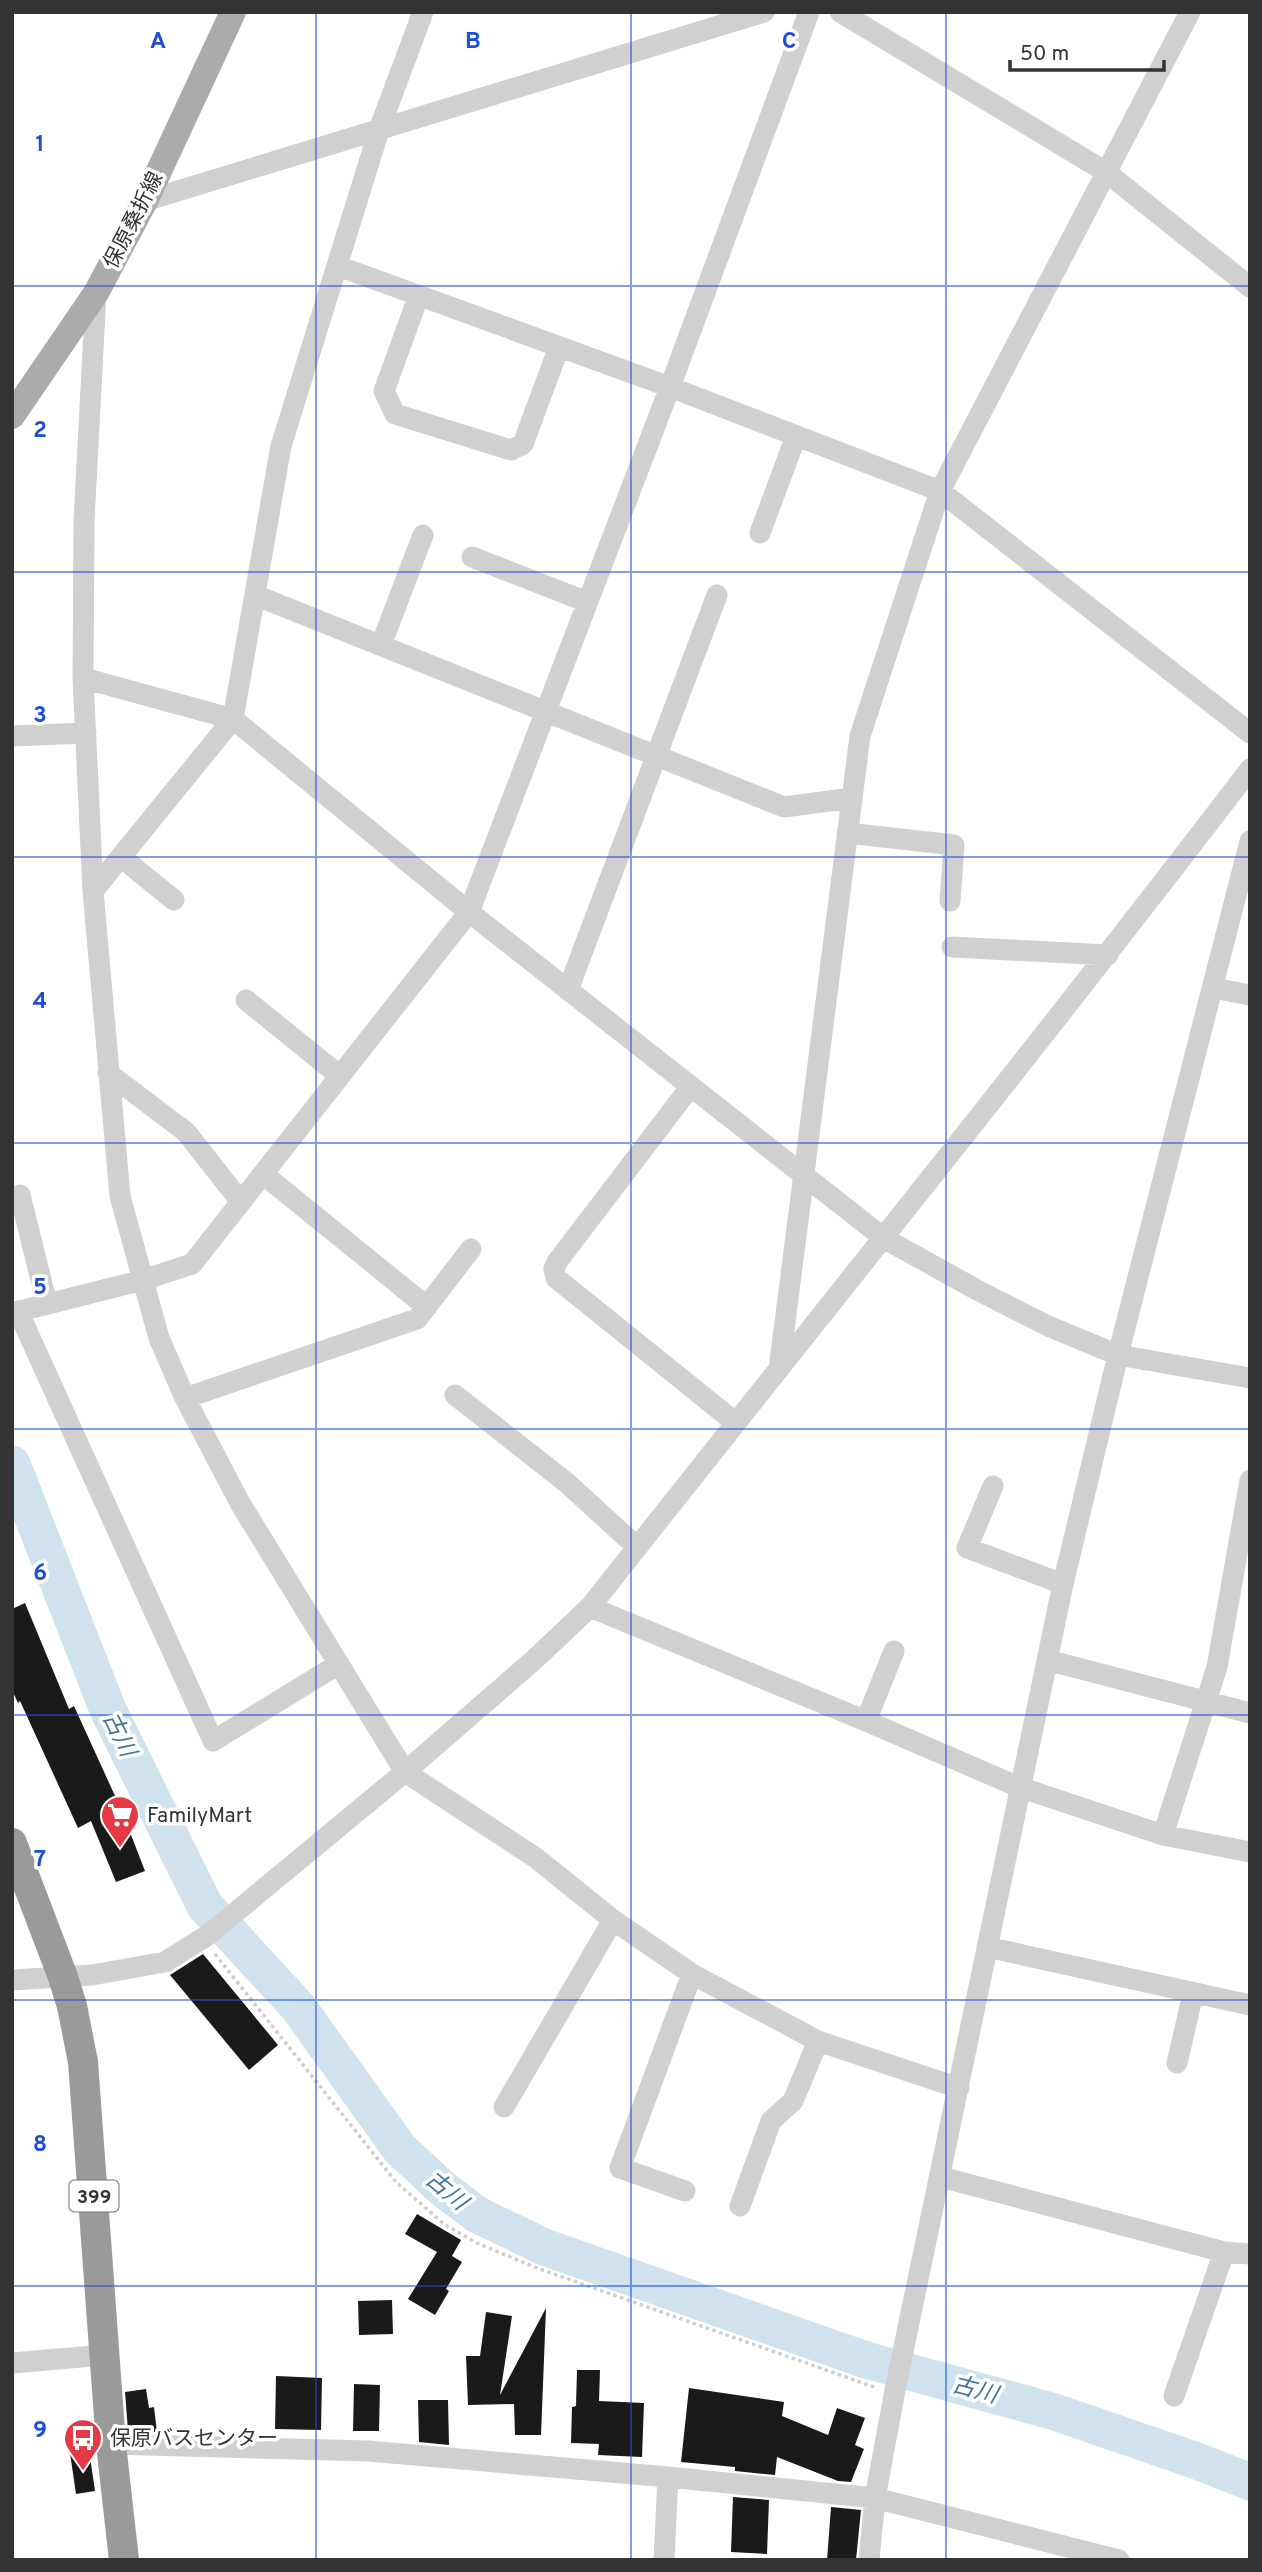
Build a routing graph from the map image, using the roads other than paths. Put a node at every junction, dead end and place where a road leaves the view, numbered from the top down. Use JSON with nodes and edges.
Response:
{"nodes":[{"id":1,"x":233,"y":12,"type":"edge"},
{"id":2,"x":423,"y":12,"type":"edge"},
{"id":3,"x":764,"y":12,"type":"edge"},
{"id":4,"x":809,"y":12,"type":"edge"},
{"id":5,"x":840,"y":12,"type":"edge"},
{"id":6,"x":1190,"y":12,"type":"edge"},
{"id":7,"x":380,"y":127,"type":"junction"},
{"id":8,"x":1105,"y":172,"type":"junction"},
{"id":9,"x":145,"y":201,"type":"junction"},
{"id":10,"x":338,"y":266,"type":"junction"},
{"id":11,"x":1250,"y":287,"type":"edge"},
{"id":12,"x":96,"y":293,"type":"junction"},
{"id":13,"x":419,"y":295,"type":"junction"},
{"id":14,"x":559,"y":346,"type":"junction"},
{"id":15,"x":670,"y":387,"type":"junction"},
{"id":16,"x":12,"y":416,"type":"edge"},
{"id":17,"x":796,"y":436,"type":"junction"},
{"id":18,"x":940,"y":491,"type":"junction"},
{"id":19,"x":760,"y":533,"type":"dead end"},
{"id":20,"x":423,"y":535,"type":"dead end"},
{"id":21,"x":472,"y":557,"type":"dead end"},
{"id":22,"x":255,"y":594,"type":"junction"},
{"id":23,"x":717,"y":595,"type":"dead end"},
{"id":24,"x":587,"y":603,"type":"junction"},
{"id":25,"x":382,"y":645,"type":"junction"},
{"id":26,"x":83,"y":678,"type":"junction"},
{"id":27,"x":545,"y":711,"type":"junction"},
{"id":28,"x":233,"y":719,"type":"junction"},
{"id":29,"x":86,"y":733,"type":"junction"},
{"id":30,"x":1250,"y":733,"type":"edge"},
{"id":31,"x":12,"y":736,"type":"edge"},
{"id":32,"x":657,"y":756,"type":"junction"},
{"id":33,"x":1250,"y":769,"type":"edge"},
{"id":34,"x":852,"y":798,"type":"junction"},
{"id":35,"x":847,"y":832,"type":"junction"},
{"id":36,"x":1250,"y":841,"type":"edge"},
{"id":37,"x":121,"y":857,"type":"junction"},
{"id":38,"x":93,"y":891,"type":"junction"},
{"id":39,"x":174,"y":900,"type":"dead end"},
{"id":40,"x":950,"y":901,"type":"dead end"},
{"id":41,"x":469,"y":912,"type":"junction"},
{"id":42,"x":952,"y":947,"type":"dead end"},
{"id":43,"x":1108,"y":955,"type":"junction"},
{"id":44,"x":1213,"y":988,"type":"junction"},
{"id":45,"x":569,"y":990,"type":"junction"},
{"id":46,"x":1250,"y":995,"type":"edge"},
{"id":47,"x":246,"y":1000,"type":"dead end"},
{"id":48,"x":108,"y":1073,"type":"junction"},
{"id":49,"x":340,"y":1076,"type":"junction"},
{"id":50,"x":691,"y":1086,"type":"junction"},
{"id":51,"x":802,"y":1172,"type":"junction"},
{"id":52,"x":263,"y":1174,"type":"junction"},
{"id":53,"x":20,"y":1195,"type":"dead end"},
{"id":54,"x":241,"y":1202,"type":"junction"},
{"id":55,"x":885,"y":1239,"type":"junction"},
{"id":56,"x":471,"y":1249,"type":"dead end"},
{"id":57,"x":143,"y":1280,"type":"junction"},
{"id":58,"x":47,"y":1304,"type":"junction"},
{"id":59,"x":427,"y":1307,"type":"junction"},
{"id":60,"x":15,"y":1312,"type":"edge"},
{"id":61,"x":1118,"y":1355,"type":"junction"},
{"id":62,"x":779,"y":1368,"type":"junction"},
{"id":63,"x":1250,"y":1378,"type":"edge"},
{"id":64,"x":455,"y":1395,"type":"dead end"},
{"id":65,"x":185,"y":1398,"type":"junction"},
{"id":66,"x":736,"y":1423,"type":"junction"},
{"id":67,"x":1250,"y":1480,"type":"edge"},
{"id":68,"x":993,"y":1486,"type":"dead end"},
{"id":69,"x":637,"y":1547,"type":"junction"},
{"id":70,"x":1243,"y":1562,"type":"edge"},
{"id":71,"x":1063,"y":1584,"type":"junction"},
{"id":72,"x":590,"y":1607,"type":"junction"},
{"id":73,"x":894,"y":1651,"type":"dead end"},
{"id":74,"x":1046,"y":1660,"type":"junction"},
{"id":75,"x":339,"y":1664,"type":"junction"},
{"id":76,"x":1206,"y":1701,"type":"junction"},
{"id":77,"x":1250,"y":1713,"type":"edge"},
{"id":78,"x":866,"y":1721,"type":"junction"},
{"id":79,"x":405,"y":1772,"type":"junction"},
{"id":80,"x":1019,"y":1787,"type":"junction"},
{"id":81,"x":1163,"y":1835,"type":"junction"},
{"id":82,"x":12,"y":1843,"type":"edge"},
{"id":83,"x":1250,"y":1852,"type":"edge"},
{"id":84,"x":613,"y":1920,"type":"junction"},
{"id":85,"x":987,"y":1947,"type":"junction"},
{"id":86,"x":692,"y":1975,"type":"junction"},
{"id":87,"x":63,"y":1977,"type":"junction"},
{"id":88,"x":12,"y":1980,"type":"edge"},
{"id":89,"x":1193,"y":1994,"type":"junction"},
{"id":90,"x":1250,"y":2005,"type":"edge"},
{"id":91,"x":818,"y":2041,"type":"junction"},
{"id":92,"x":1177,"y":2063,"type":"dead end"},
{"id":93,"x":958,"y":2088,"type":"junction"},
{"id":94,"x":504,"y":2107,"type":"dead end"},
{"id":95,"x":941,"y":2177,"type":"junction"},
{"id":96,"x":685,"y":2191,"type":"dead end"},
{"id":97,"x":740,"y":2206,"type":"dead end"},
{"id":98,"x":1224,"y":2252,"type":"junction"},
{"id":99,"x":1250,"y":2254,"type":"edge"},
{"id":100,"x":105,"y":2355,"type":"junction"},
{"id":101,"x":12,"y":2363,"type":"edge"},
{"id":102,"x":1174,"y":2396,"type":"dead end"},
{"id":103,"x":111,"y":2444,"type":"junction"},
{"id":104,"x":668,"y":2477,"type":"junction"},
{"id":105,"x":875,"y":2498,"type":"junction"},
{"id":106,"x":1115,"y":2559,"type":"edge"},
{"id":107,"x":124,"y":2560,"type":"edge"},
{"id":108,"x":664,"y":2560,"type":"edge"},
{"id":109,"x":869,"y":2560,"type":"edge"}],
"edges":[{"from":1,"to":9,"type":"main road","name":"保原桑折線"},
{"from":2,"to":7,"type":"street"},
{"from":3,"to":7,"type":"street"},
{"from":4,"to":15,"type":"street"},
{"from":5,"to":8,"type":"street"},
{"from":6,"to":8,"type":"street"},
{"from":7,"to":9,"type":"street"},
{"from":7,"to":10,"type":"street"},
{"from":8,"to":11,"type":"street"},
{"from":8,"to":18,"type":"street"},
{"from":9,"to":12,"type":"main road","name":"保原桑折線"},
{"from":10,"to":13,"type":"street"},
{"from":10,"to":22,"type":"street"},
{"from":12,"to":16,"type":"main road","name":"保原桑折線"},
{"from":12,"to":26,"type":"street"},
{"from":13,"to":14,"type":"street"},
{"from":13,"to":14,"type":"street"},
{"from":14,"to":15,"type":"street"},
{"from":15,"to":17,"type":"street"},
{"from":15,"to":24,"type":"street"},
{"from":17,"to":18,"type":"street"},
{"from":17,"to":19,"type":"street"},
{"from":18,"to":30,"type":"street"},
{"from":18,"to":34,"type":"street"},
{"from":20,"to":25,"type":"street"},
{"from":21,"to":24,"type":"street"},
{"from":22,"to":25,"type":"street"},
{"from":22,"to":28,"type":"street"},
{"from":23,"to":32,"type":"street"},
{"from":24,"to":27,"type":"street"},
{"from":25,"to":27,"type":"street"},
{"from":26,"to":28,"type":"street"},
{"from":26,"to":29,"type":"street"},
{"from":27,"to":32,"type":"street"},
{"from":27,"to":41,"type":"street"},
{"from":28,"to":37,"type":"street"},
{"from":28,"to":41,"type":"street"},
{"from":29,"to":31,"type":"street"},
{"from":29,"to":38,"type":"street"},
{"from":32,"to":34,"type":"street"},
{"from":32,"to":45,"type":"street"},
{"from":33,"to":43,"type":"street"},
{"from":34,"to":35,"type":"street"},
{"from":35,"to":40,"type":"street"},
{"from":35,"to":51,"type":"street"},
{"from":36,"to":44,"type":"street"},
{"from":37,"to":38,"type":"street"},
{"from":37,"to":39,"type":"street"},
{"from":38,"to":48,"type":"street"},
{"from":41,"to":45,"type":"street"},
{"from":41,"to":49,"type":"street"},
{"from":42,"to":43,"type":"street"},
{"from":43,"to":55,"type":"street"},
{"from":44,"to":46,"type":"street"},
{"from":44,"to":61,"type":"street"},
{"from":45,"to":50,"type":"street"},
{"from":47,"to":49,"type":"street"},
{"from":48,"to":54,"type":"street"},
{"from":48,"to":57,"type":"street"},
{"from":49,"to":52,"type":"street"},
{"from":50,"to":51,"type":"street"},
{"from":50,"to":66,"type":"street"},
{"from":51,"to":55,"type":"street"},
{"from":51,"to":62,"type":"street"},
{"from":52,"to":54,"type":"street"},
{"from":52,"to":59,"type":"street"},
{"from":53,"to":58,"type":"street"},
{"from":54,"to":57,"type":"street"},
{"from":55,"to":61,"type":"street"},
{"from":55,"to":62,"type":"street"},
{"from":56,"to":59,"type":"street"},
{"from":57,"to":58,"type":"street"},
{"from":57,"to":65,"type":"street"},
{"from":58,"to":60,"type":"street"},
{"from":59,"to":65,"type":"street"},
{"from":60,"to":75,"type":"street"},
{"from":61,"to":63,"type":"street"},
{"from":61,"to":71,"type":"street"},
{"from":62,"to":66,"type":"street"},
{"from":64,"to":69,"type":"street"},
{"from":65,"to":75,"type":"street"},
{"from":66,"to":69,"type":"street"},
{"from":67,"to":70,"type":"street"},
{"from":68,"to":71,"type":"street"},
{"from":69,"to":72,"type":"street"},
{"from":70,"to":76,"type":"street"},
{"from":71,"to":74,"type":"street"},
{"from":72,"to":78,"type":"street"},
{"from":72,"to":79,"type":"street"},
{"from":73,"to":78,"type":"street"},
{"from":74,"to":76,"type":"street"},
{"from":74,"to":80,"type":"street"},
{"from":75,"to":79,"type":"street"},
{"from":76,"to":77,"type":"street"},
{"from":76,"to":81,"type":"street"},
{"from":78,"to":80,"type":"street"},
{"from":79,"to":84,"type":"street"},
{"from":79,"to":87,"type":"street"},
{"from":80,"to":81,"type":"street"},
{"from":80,"to":85,"type":"street"},
{"from":81,"to":83,"type":"street"},
{"from":82,"to":87,"type":"highway","number":"399"},
{"from":84,"to":86,"type":"street"},
{"from":84,"to":94,"type":"street"},
{"from":85,"to":89,"type":"street"},
{"from":85,"to":93,"type":"street"},
{"from":86,"to":91,"type":"street"},
{"from":86,"to":96,"type":"street"},
{"from":87,"to":88,"type":"street"},
{"from":87,"to":100,"type":"highway","number":"399"},
{"from":89,"to":90,"type":"street"},
{"from":89,"to":92,"type":"street"},
{"from":91,"to":93,"type":"street"},
{"from":91,"to":97,"type":"street"},
{"from":93,"to":95,"type":"street"},
{"from":95,"to":98,"type":"street"},
{"from":95,"to":105,"type":"street"},
{"from":98,"to":99,"type":"street"},
{"from":98,"to":102,"type":"street"},
{"from":100,"to":101,"type":"street"},
{"from":100,"to":103,"type":"highway","number":"399"},
{"from":103,"to":104,"type":"street"},
{"from":103,"to":107,"type":"highway","number":"399"},
{"from":104,"to":105,"type":"street"},
{"from":104,"to":108,"type":"street"},
{"from":105,"to":106,"type":"street"},
{"from":105,"to":109,"type":"street"}]}
